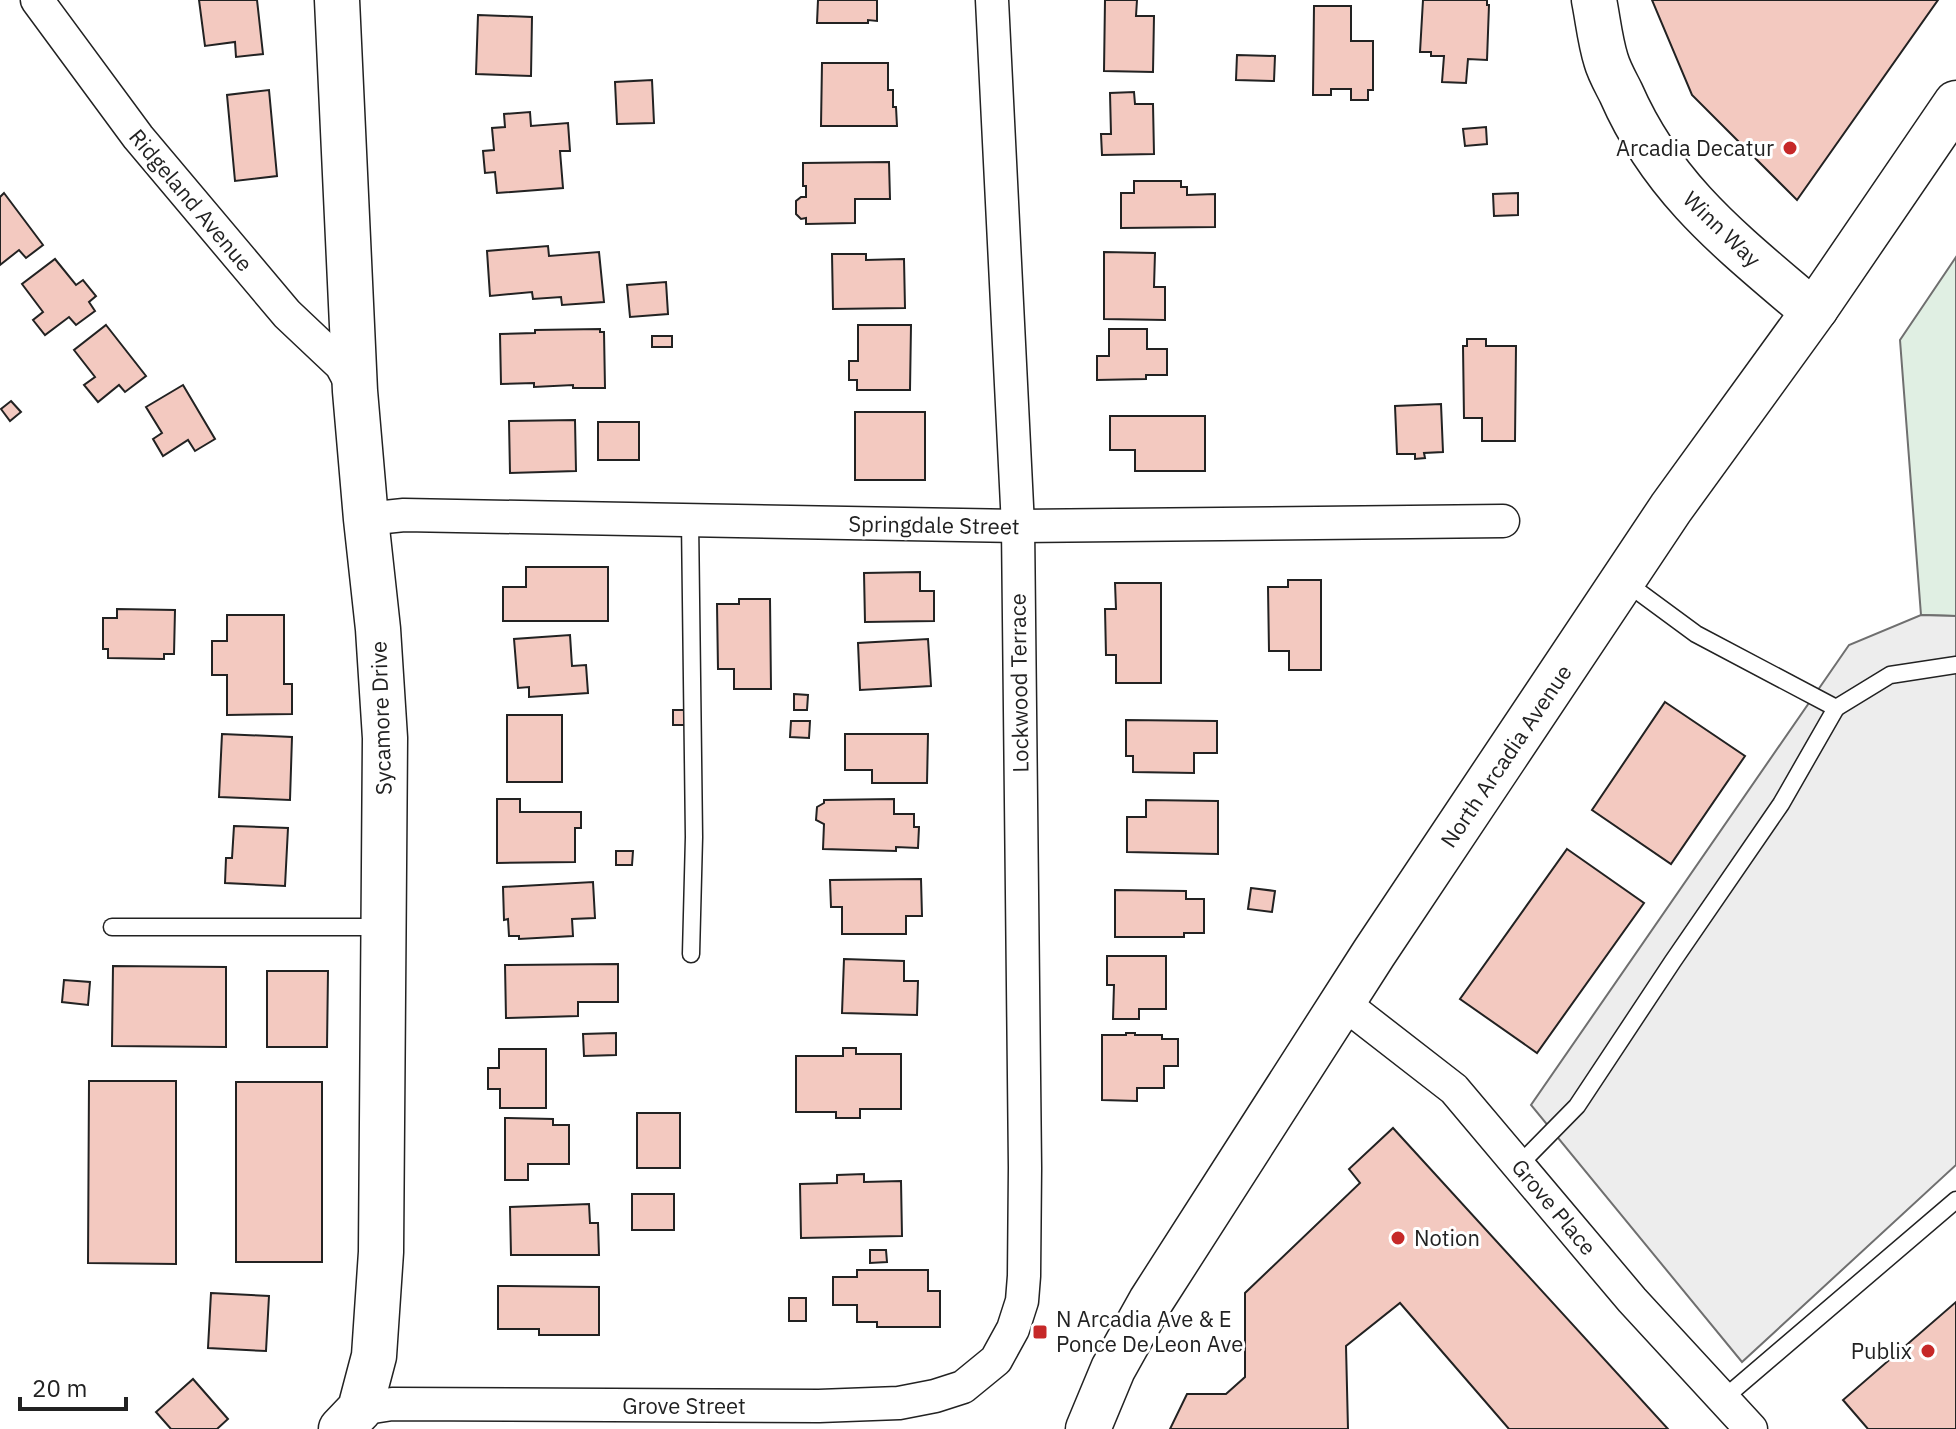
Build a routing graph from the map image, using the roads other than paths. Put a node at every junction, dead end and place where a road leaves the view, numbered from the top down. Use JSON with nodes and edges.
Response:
{"nodes":[{"id":1,"x":37,"y":0,"type":"edge"},
{"id":2,"x":337,"y":0,"type":"edge"},
{"id":3,"x":992,"y":0,"type":"edge"},
{"id":4,"x":1594,"y":0,"type":"edge"},
{"id":5,"x":1956,"y":103,"type":"edge"},
{"id":6,"x":1816,"y":308,"type":"junction"},
{"id":7,"x":355,"y":391,"type":"junction"},
{"id":8,"x":366,"y":519,"type":"junction"},
{"id":9,"x":690,"y":520,"type":"junction"},
{"id":10,"x":1503,"y":521,"type":"dead end"},
{"id":11,"x":1018,"y":526,"type":"junction"},
{"id":12,"x":1622,"y":580,"type":"junction"},
{"id":13,"x":1956,"y":665,"type":"edge"},
{"id":14,"x":1836,"y":708,"type":"junction"},
{"id":15,"x":112,"y":927,"type":"dead end"},
{"id":16,"x":384,"y":927,"type":"junction"},
{"id":17,"x":691,"y":954,"type":"dead end"},
{"id":18,"x":1342,"y":1002,"type":"junction"},
{"id":19,"x":1519,"y":1165,"type":"junction"},
{"id":20,"x":1956,"y":1200,"type":"edge"},
{"id":21,"x":996,"y":1360,"type":"joint"},
{"id":22,"x":1723,"y":1399,"type":"junction"},
{"id":23,"x":572,"y":1418,"type":"edge"},
{"id":24,"x":351,"y":1419,"type":"edge"},
{"id":25,"x":1088,"y":1429,"type":"edge"},
{"id":26,"x":1751,"y":1429,"type":"edge"}],
"edges":[{"from":1,"to":7,"type":"street","name":"Ridgeland Avenue"},
{"from":2,"to":7,"type":"street","name":"Sycamore Drive"},
{"from":3,"to":11,"type":"street","name":"Lockwood Terrace"},
{"from":4,"to":6,"type":"street","name":"Winn Way"},
{"from":5,"to":6,"type":"street","name":"North Arcadia Avenue"},
{"from":6,"to":12,"type":"street","name":"North Arcadia Avenue"},
{"from":7,"to":8,"type":"street","name":"Sycamore Drive"},
{"from":8,"to":9,"type":"street","name":"Springdale Street"},
{"from":8,"to":16,"type":"street","name":"Sycamore Drive"},
{"from":9,"to":11,"type":"street","name":"Springdale Street"},
{"from":9,"to":17,"type":"lane"},
{"from":10,"to":11,"type":"street","name":"Springdale Street"},
{"from":11,"to":21,"type":"street","name":"Lockwood Terrace"},
{"from":12,"to":14,"type":"lane"},
{"from":12,"to":18,"type":"street","name":"North Arcadia Avenue"},
{"from":13,"to":14,"type":"lane"},
{"from":14,"to":19,"type":"lane"},
{"from":15,"to":16,"type":"lane"},
{"from":16,"to":24,"type":"street","name":"Sycamore Drive"},
{"from":18,"to":19,"type":"street","name":"Grove Place"},
{"from":18,"to":25,"type":"street","name":"North Arcadia Avenue"},
{"from":19,"to":22,"type":"street","name":"Grove Place"},
{"from":20,"to":22,"type":"lane"},
{"from":21,"to":23,"type":"street","name":"Grove Street"},
{"from":22,"to":26,"type":"street","name":"Grove Place"},
{"from":23,"to":24,"type":"street","name":"Grove Street"}]}
